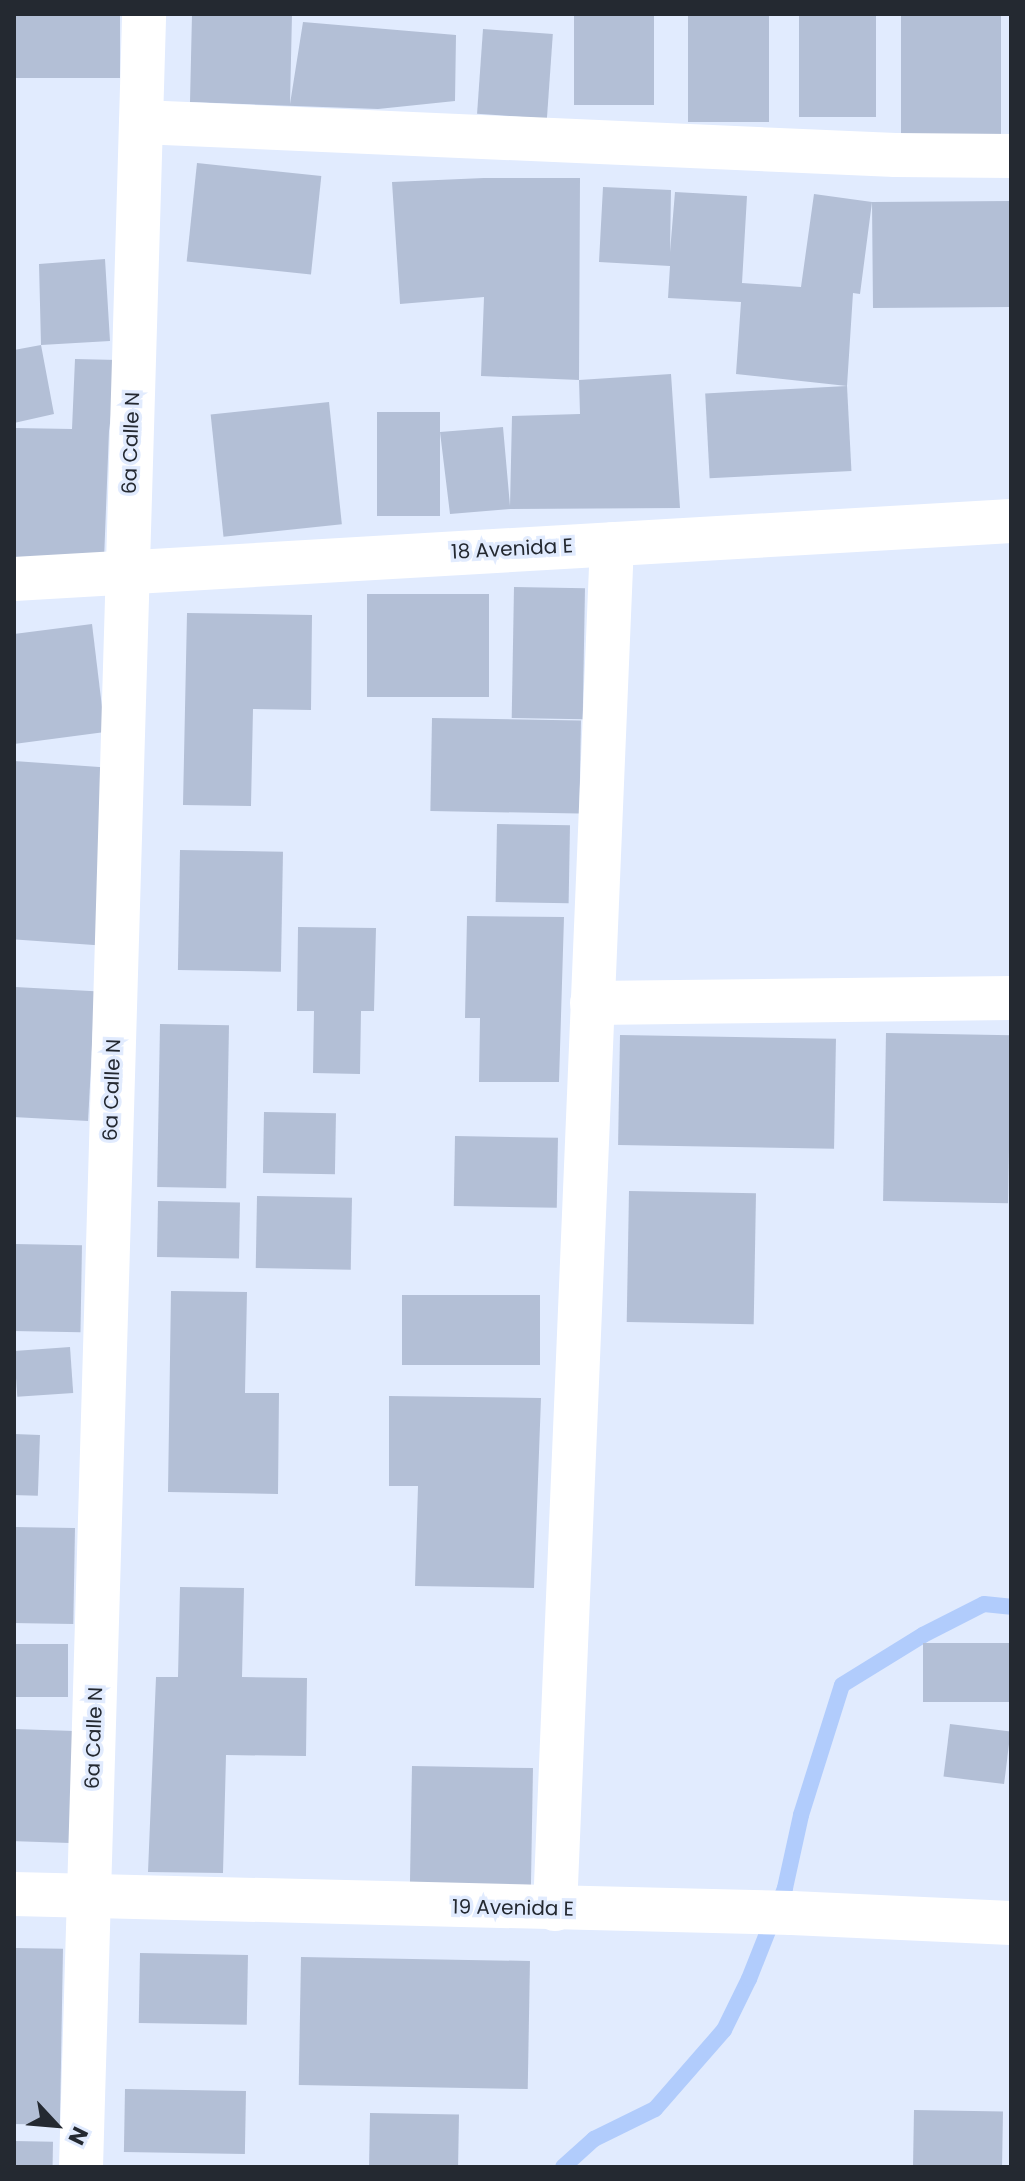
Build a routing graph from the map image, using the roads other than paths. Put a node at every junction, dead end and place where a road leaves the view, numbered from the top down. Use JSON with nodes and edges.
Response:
{"nodes":[{"id":1,"x":144,"y":14,"type":"edge"},
{"id":2,"x":141,"y":122,"type":"junction"},
{"id":3,"x":1011,"y":156,"type":"edge"},
{"id":4,"x":1011,"y":521,"type":"edge"},
{"id":5,"x":612,"y":544,"type":"junction"},
{"id":6,"x":128,"y":571,"type":"junction"},
{"id":7,"x":14,"y":579,"type":"edge"},
{"id":8,"x":1011,"y":998,"type":"edge"},
{"id":9,"x":592,"y":1003,"type":"junction"},
{"id":10,"x":14,"y":1894,"type":"edge"},
{"id":11,"x":89,"y":1897,"type":"junction"},
{"id":12,"x":555,"y":1909,"type":"junction"},
{"id":13,"x":1011,"y":1923,"type":"edge"},
{"id":14,"x":81,"y":2167,"type":"edge"}],
"edges":[{"from":1,"to":2,"type":"street","name":"6a Calle N"},
{"from":2,"to":3,"type":"street"},
{"from":2,"to":6,"type":"street","name":"6a Calle N"},
{"from":4,"to":5,"type":"street","name":"18 Avenida E"},
{"from":5,"to":6,"type":"street","name":"18 Avenida E"},
{"from":5,"to":9,"type":"street"},
{"from":6,"to":7,"type":"street","name":"18 Avenida E"},
{"from":6,"to":11,"type":"street","name":"6a Calle N"},
{"from":8,"to":9,"type":"street"},
{"from":9,"to":12,"type":"street"},
{"from":10,"to":11,"type":"street","name":"19 Avenida E"},
{"from":11,"to":12,"type":"street","name":"19 Avenida E"},
{"from":11,"to":14,"type":"street","name":"6a Calle N"},
{"from":12,"to":13,"type":"street","name":"19 Avenida E"}]}
